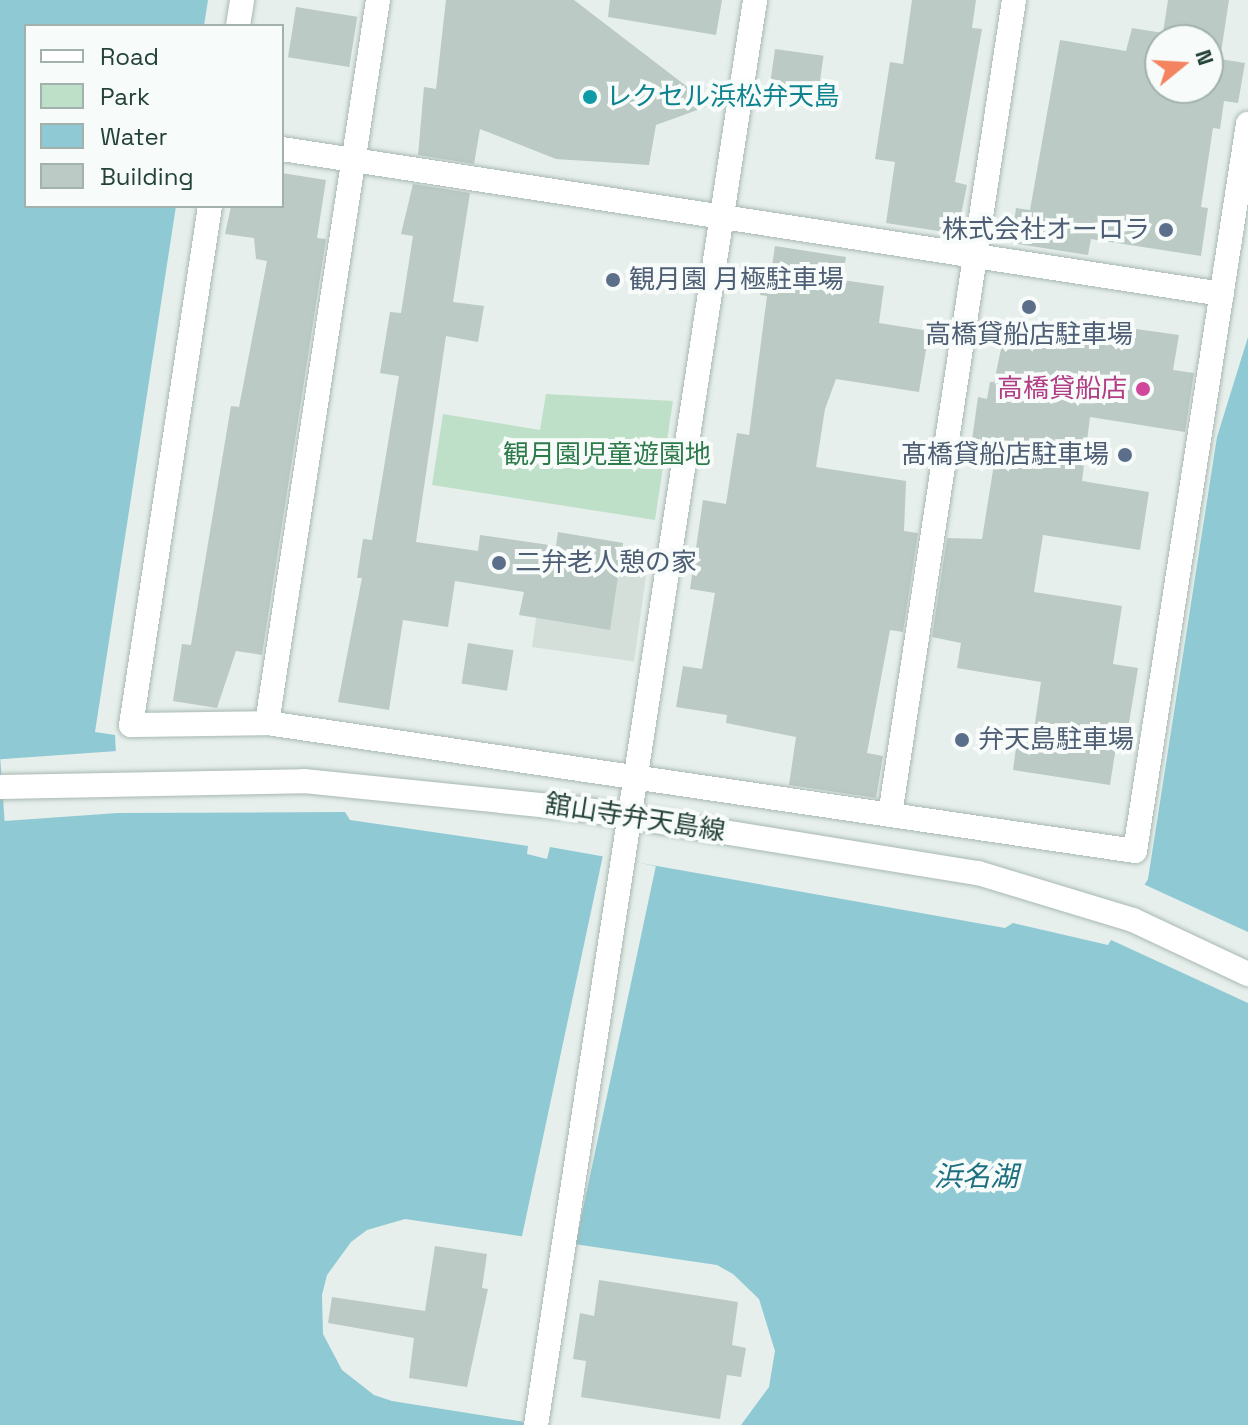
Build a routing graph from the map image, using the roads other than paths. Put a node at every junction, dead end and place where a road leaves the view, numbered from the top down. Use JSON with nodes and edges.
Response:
{"nodes":[{"id":1,"x":242,"y":0,"type":"edge"},
{"id":2,"x":378,"y":0,"type":"edge"},
{"id":3,"x":755,"y":0,"type":"edge"},
{"id":4,"x":1014,"y":0,"type":"edge"},
{"id":5,"x":238,"y":24,"type":"edge"},
{"id":6,"x":1248,"y":124,"type":"edge"},
{"id":7,"x":284,"y":149,"type":"edge"},
{"id":8,"x":353,"y":160,"type":"junction"},
{"id":9,"x":210,"y":208,"type":"edge"},
{"id":10,"x":721,"y":217,"type":"junction"},
{"id":11,"x":975,"y":256,"type":"junction"},
{"id":12,"x":1222,"y":294,"type":"junction"},
{"id":13,"x":267,"y":723,"type":"junction"},
{"id":14,"x":636,"y":774,"type":"junction"},
{"id":15,"x":0,"y":787,"type":"edge"},
{"id":16,"x":890,"y":815,"type":"junction"},
{"id":17,"x":630,"y":816,"type":"junction"},
{"id":18,"x":1248,"y":974,"type":"edge"},
{"id":19,"x":537,"y":1424,"type":"edge"}],
"edges":[{"from":1,"to":5,"type":"street"},
{"from":2,"to":8,"type":"street"},
{"from":3,"to":10,"type":"street"},
{"from":4,"to":11,"type":"street"},
{"from":6,"to":12,"type":"street"},
{"from":7,"to":8,"type":"street"},
{"from":8,"to":10,"type":"street"},
{"from":8,"to":13,"type":"street"},
{"from":9,"to":13,"type":"street"},
{"from":10,"to":11,"type":"street"},
{"from":10,"to":14,"type":"street"},
{"from":11,"to":12,"type":"street"},
{"from":11,"to":16,"type":"street"},
{"from":12,"to":16,"type":"street"},
{"from":13,"to":14,"type":"street"},
{"from":14,"to":16,"type":"street"},
{"from":14,"to":17,"type":"street"},
{"from":15,"to":17,"type":"street","name":"舘山寺弁天島線"},
{"from":17,"to":18,"type":"street","name":"舘山寺弁天島線"},
{"from":17,"to":19,"type":"street"}]}
